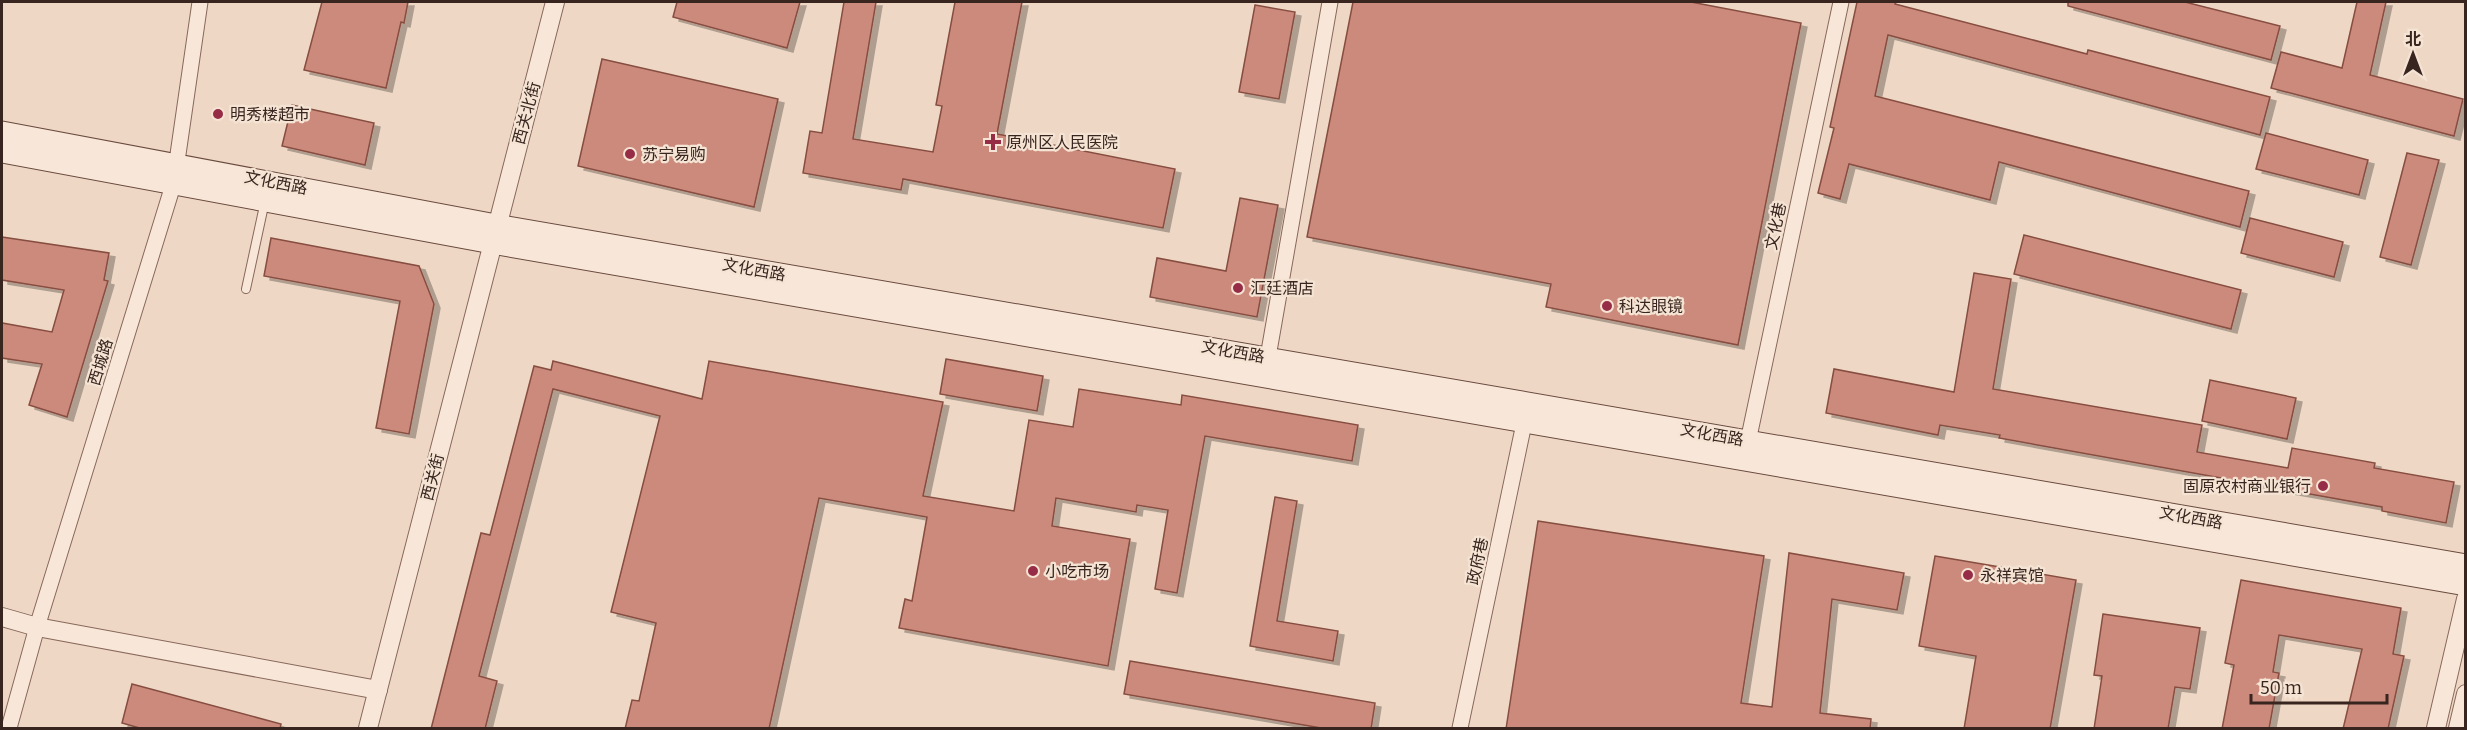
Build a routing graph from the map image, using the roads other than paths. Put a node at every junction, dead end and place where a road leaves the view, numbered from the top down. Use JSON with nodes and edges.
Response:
{"nodes":[{"id":1,"x":201,"y":2,"type":"edge"},
{"id":2,"x":555,"y":2,"type":"edge"},
{"id":3,"x":1330,"y":2,"type":"edge"},
{"id":4,"x":1841,"y":2,"type":"edge"},
{"id":5,"x":2,"y":132,"type":"edge"},
{"id":6,"x":2,"y":152,"type":"edge"},
{"id":7,"x":175,"y":173,"type":"junction"},
{"id":8,"x":266,"y":200,"type":"junction"},
{"id":9,"x":494,"y":234,"type":"junction"},
{"id":10,"x":246,"y":289,"type":"dead end"},
{"id":11,"x":1268,"y":357,"type":"junction"},
{"id":12,"x":1527,"y":411,"type":"junction"},
{"id":13,"x":1746,"y":449,"type":"junction"},
{"id":14,"x":2466,"y":565,"type":"edge"},
{"id":15,"x":2466,"y":585,"type":"edge"},
{"id":16,"x":2466,"y":599,"type":"edge"},
{"id":17,"x":2,"y":617,"type":"edge"},
{"id":18,"x":37,"y":627,"type":"junction"},
{"id":19,"x":378,"y":690,"type":"junction"},
{"id":20,"x":2466,"y":694,"type":"edge"},
{"id":21,"x":9,"y":729,"type":"edge"},
{"id":22,"x":368,"y":729,"type":"edge"},
{"id":23,"x":1460,"y":729,"type":"edge"},
{"id":24,"x":2436,"y":729,"type":"edge"},
{"id":25,"x":2458,"y":729,"type":"edge"}],
"edges":[{"from":1,"to":7,"type":"street","name":"西城路"},
{"from":2,"to":9,"type":"street","name":"西关北街"},
{"from":3,"to":11,"type":"street"},
{"from":4,"to":13,"type":"street","name":"文化巷"},
{"from":5,"to":7,"type":"main road","name":"文化西路"},
{"from":6,"to":7,"type":"main road","name":"文化西路"},
{"from":7,"to":8,"type":"main road","name":"文化西路"},
{"from":7,"to":9,"type":"main road","name":"文化西路"},
{"from":7,"to":18,"type":"street","name":"西城路"},
{"from":8,"to":9,"type":"main road","name":"文化西路"},
{"from":8,"to":10,"type":"lane"},
{"from":9,"to":11,"type":"main road","name":"文化西路"},
{"from":9,"to":12,"type":"main road","name":"文化西路"},
{"from":9,"to":19,"type":"street","name":"西关街"},
{"from":11,"to":12,"type":"main road","name":"文化西路"},
{"from":12,"to":13,"type":"main road","name":"文化西路"},
{"from":12,"to":23,"type":"street","name":"政府巷"},
{"from":13,"to":14,"type":"main road","name":"文化西路"},
{"from":13,"to":15,"type":"main road","name":"文化西路"},
{"from":16,"to":24,"type":"street"},
{"from":17,"to":18,"type":"street"},
{"from":18,"to":19,"type":"street"},
{"from":18,"to":21,"type":"street","name":"西城路"},
{"from":19,"to":22,"type":"street","name":"西关街"},
{"from":20,"to":25,"type":"street"}]}
